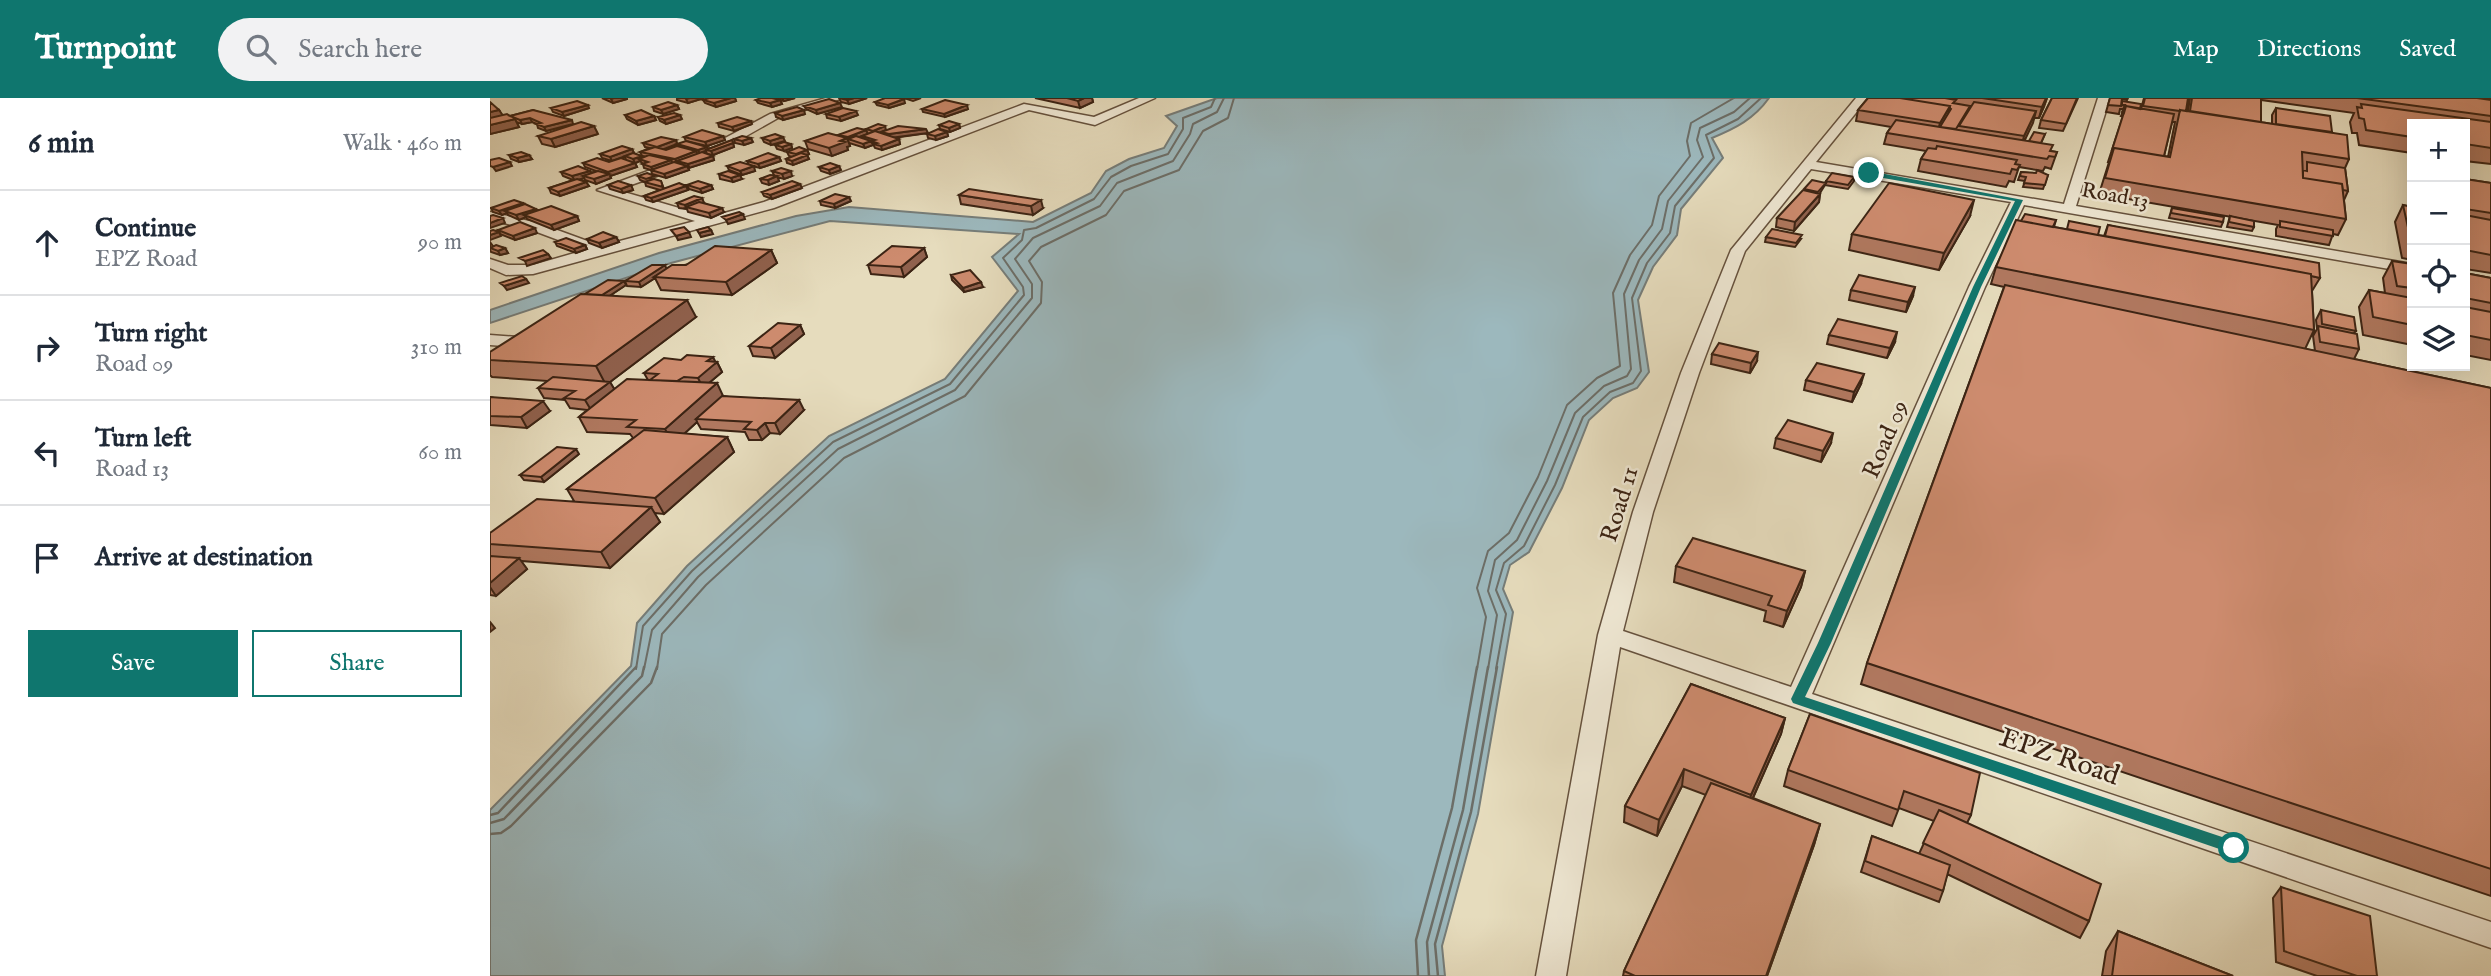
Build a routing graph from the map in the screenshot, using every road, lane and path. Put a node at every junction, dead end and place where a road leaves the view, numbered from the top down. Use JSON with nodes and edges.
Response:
{"nodes":[{"id":1,"x":838,"y":98,"type":"edge"},
{"id":2,"x":1149,"y":98,"type":"edge"},
{"id":3,"x":1862,"y":98,"type":"edge"},
{"id":4,"x":2104,"y":98,"type":"edge"},
{"id":5,"x":1810,"y":165,"type":"junction"},
{"id":6,"x":2019,"y":200,"type":"junction"},
{"id":7,"x":2069,"y":208,"type":"junction"},
{"id":8,"x":490,"y":216,"type":"edge"},
{"id":9,"x":712,"y":222,"type":"junction"},
{"id":10,"x":603,"y":252,"type":"junction"},
{"id":11,"x":490,"y":263,"type":"edge"},
{"id":12,"x":2407,"y":268,"type":"edge"},
{"id":13,"x":492,"y":340,"type":"edge"},
{"id":14,"x":550,"y":344,"type":"edge"},
{"id":15,"x":1610,"y":635,"type":"junction"},
{"id":16,"x":1798,"y":699,"type":"junction"},
{"id":17,"x":2491,"y":935,"type":"edge"},
{"id":18,"x":1551,"y":976,"type":"edge"}],
"edges":[{"from":1,"to":9,"type":"street"},
{"from":2,"to":9,"type":"street"},
{"from":3,"to":5,"type":"street","name":"Road 11"},
{"from":4,"to":7,"type":"street"},
{"from":5,"to":6,"type":"street","name":"Road 13"},
{"from":5,"to":15,"type":"street","name":"Road 11"},
{"from":6,"to":7,"type":"street","name":"Road 13"},
{"from":6,"to":16,"type":"street","name":"Road 09"},
{"from":7,"to":12,"type":"street","name":"Road 13"},
{"from":8,"to":10,"type":"street"},
{"from":9,"to":10,"type":"street"},
{"from":10,"to":11,"type":"street"},
{"from":13,"to":14,"type":"street"},
{"from":15,"to":16,"type":"street","name":"EPZ Road"},
{"from":15,"to":18,"type":"street","name":"Road 11"},
{"from":16,"to":17,"type":"street","name":"EPZ Road"}]}
